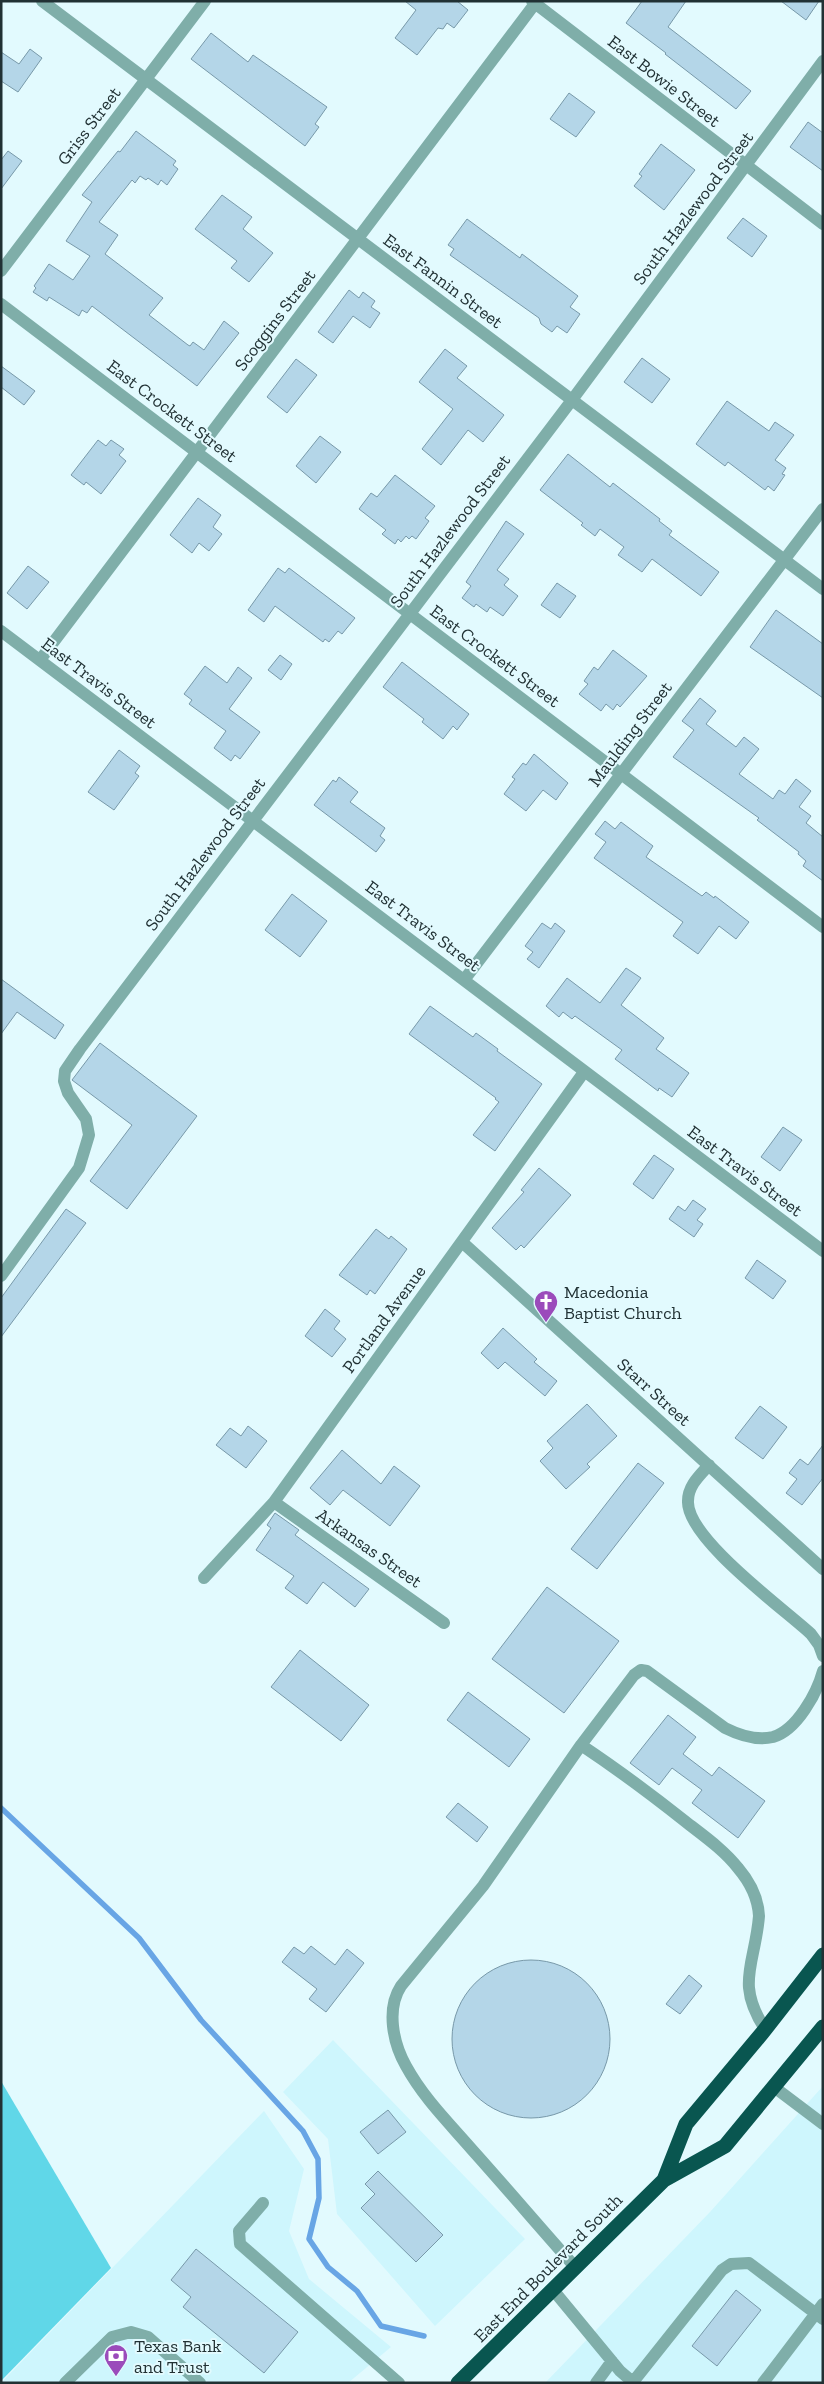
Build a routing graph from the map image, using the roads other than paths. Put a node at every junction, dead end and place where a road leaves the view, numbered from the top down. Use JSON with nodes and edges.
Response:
{"nodes":[{"id":1,"x":42,"y":1,"type":"edge"},
{"id":2,"x":205,"y":1,"type":"edge"},
{"id":3,"x":535,"y":2,"type":"edge"},
{"id":4,"x":823,"y":61,"type":"edge"},
{"id":5,"x":146,"y":79,"type":"junction"},
{"id":6,"x":746,"y":166,"type":"junction"},
{"id":7,"x":823,"y":224,"type":"edge"},
{"id":8,"x":358,"y":239,"type":"junction"},
{"id":9,"x":1,"y":271,"type":"edge"},
{"id":10,"x":1,"y":304,"type":"edge"},
{"id":11,"x":572,"y":400,"type":"junction"},
{"id":12,"x":197,"y":452,"type":"junction"},
{"id":13,"x":823,"y":509,"type":"edge"},
{"id":14,"x":784,"y":560,"type":"junction"},
{"id":15,"x":823,"y":589,"type":"edge"},
{"id":16,"x":409,"y":613,"type":"junction"},
{"id":17,"x":1,"y":630,"type":"edge"},
{"id":18,"x":40,"y":660,"type":"junction"},
{"id":19,"x":621,"y":774,"type":"junction"},
{"id":20,"x":253,"y":819,"type":"junction"},
{"id":21,"x":823,"y":927,"type":"edge"},
{"id":22,"x":464,"y":980,"type":"junction"},
{"id":23,"x":584,"y":1072,"type":"junction"},
{"id":24,"x":462,"y":1242,"type":"junction"},
{"id":25,"x":823,"y":1251,"type":"edge"},
{"id":26,"x":1,"y":1276,"type":"edge"},
{"id":27,"x":708,"y":1465,"type":"junction"},
{"id":28,"x":274,"y":1502,"type":"junction"},
{"id":29,"x":823,"y":1569,"type":"edge"},
{"id":30,"x":204,"y":1578,"type":"dead end"},
{"id":31,"x":444,"y":1623,"type":"dead end"},
{"id":32,"x":823,"y":1656,"type":"edge"},
{"id":33,"x":823,"y":1671,"type":"edge"},
{"id":34,"x":581,"y":1745,"type":"junction"},
{"id":35,"x":823,"y":1956,"type":"edge"},
{"id":36,"x":823,"y":2027,"type":"edge"},
{"id":37,"x":765,"y":2029,"type":"junction"},
{"id":38,"x":774,"y":2087,"type":"junction"},
{"id":39,"x":823,"y":2124,"type":"edge"},
{"id":40,"x":664,"y":2180,"type":"junction"},
{"id":41,"x":263,"y":2202,"type":"dead end"},
{"id":42,"x":576,"y":2268,"type":"junction"},
{"id":43,"x":554,"y":2290,"type":"junction"},
{"id":44,"x":820,"y":2312,"type":"edge"},
{"id":45,"x":612,"y":2361,"type":"junction"},
{"id":46,"x":633,"y":2382,"type":"edge"},
{"id":47,"x":65,"y":2383,"type":"edge"},
{"id":48,"x":200,"y":2383,"type":"edge"},
{"id":49,"x":399,"y":2383,"type":"edge"},
{"id":50,"x":458,"y":2383,"type":"edge"},
{"id":51,"x":596,"y":2383,"type":"edge"},
{"id":52,"x":764,"y":2383,"type":"edge"}],
"edges":[{"from":1,"to":5,"type":"street","name":"East Fannin Street"},
{"from":2,"to":5,"type":"street","name":"Griss Street"},
{"from":3,"to":6,"type":"street","name":"East Bowie Street"},
{"from":3,"to":8,"type":"street","name":"Scoggins Street"},
{"from":4,"to":6,"type":"street","name":"South Hazlewood Street"},
{"from":5,"to":8,"type":"street","name":"East Fannin Street"},
{"from":5,"to":9,"type":"street","name":"Griss Street"},
{"from":6,"to":7,"type":"street","name":"East Bowie Street"},
{"from":6,"to":11,"type":"street","name":"South Hazlewood Street"},
{"from":8,"to":11,"type":"street","name":"East Fannin Street"},
{"from":8,"to":12,"type":"street","name":"Scoggins Street"},
{"from":10,"to":12,"type":"street","name":"East Crockett Street"},
{"from":11,"to":14,"type":"street","name":"East Fannin Street"},
{"from":11,"to":16,"type":"street","name":"South Hazlewood Street"},
{"from":12,"to":16,"type":"street","name":"East Crockett Street"},
{"from":12,"to":18,"type":"street","name":"Scoggins Street"},
{"from":13,"to":14,"type":"street","name":"Maulding Street"},
{"from":14,"to":15,"type":"street","name":"East Fannin Street"},
{"from":14,"to":19,"type":"street","name":"Maulding Street"},
{"from":16,"to":19,"type":"street","name":"East Crockett Street"},
{"from":16,"to":20,"type":"street","name":"South Hazlewood Street"},
{"from":17,"to":18,"type":"street","name":"East Travis Street"},
{"from":18,"to":20,"type":"street","name":"East Travis Street"},
{"from":19,"to":21,"type":"street","name":"East Crockett Street"},
{"from":19,"to":22,"type":"street","name":"Maulding Street"},
{"from":20,"to":22,"type":"street","name":"East Travis Street"},
{"from":20,"to":26,"type":"street","name":"South Hazlewood Street"},
{"from":22,"to":23,"type":"street","name":"East Travis Street"},
{"from":23,"to":24,"type":"street","name":"Portland Avenue"},
{"from":23,"to":25,"type":"street","name":"East Travis Street"},
{"from":24,"to":27,"type":"street","name":"Starr Street"},
{"from":24,"to":28,"type":"street","name":"Portland Avenue"},
{"from":27,"to":29,"type":"street","name":"Starr Street"},
{"from":27,"to":32,"type":"street"},
{"from":28,"to":30,"type":"street","name":"Portland Avenue"},
{"from":28,"to":31,"type":"street","name":"Arkansas Street"},
{"from":33,"to":34,"type":"street"},
{"from":34,"to":37,"type":"street"},
{"from":34,"to":42,"type":"street"},
{"from":35,"to":37,"type":"highway","name":"East End Boulevard South"},
{"from":36,"to":38,"type":"highway","name":"East End Boulevard South"},
{"from":37,"to":40,"type":"highway","name":"East End Boulevard South"},
{"from":38,"to":39,"type":"street"},
{"from":38,"to":40,"type":"highway","name":"East End Boulevard South"},
{"from":40,"to":42,"type":"highway","name":"East End Boulevard South"},
{"from":41,"to":49,"type":"street"},
{"from":42,"to":43,"type":"highway","name":"East End Boulevard South"},
{"from":43,"to":45,"type":"street"},
{"from":43,"to":50,"type":"highway","name":"East End Boulevard South"},
{"from":44,"to":46,"type":"street"},
{"from":44,"to":52,"type":"street"},
{"from":45,"to":46,"type":"street"},
{"from":45,"to":51,"type":"street"},
{"from":47,"to":48,"type":"street"}]}
